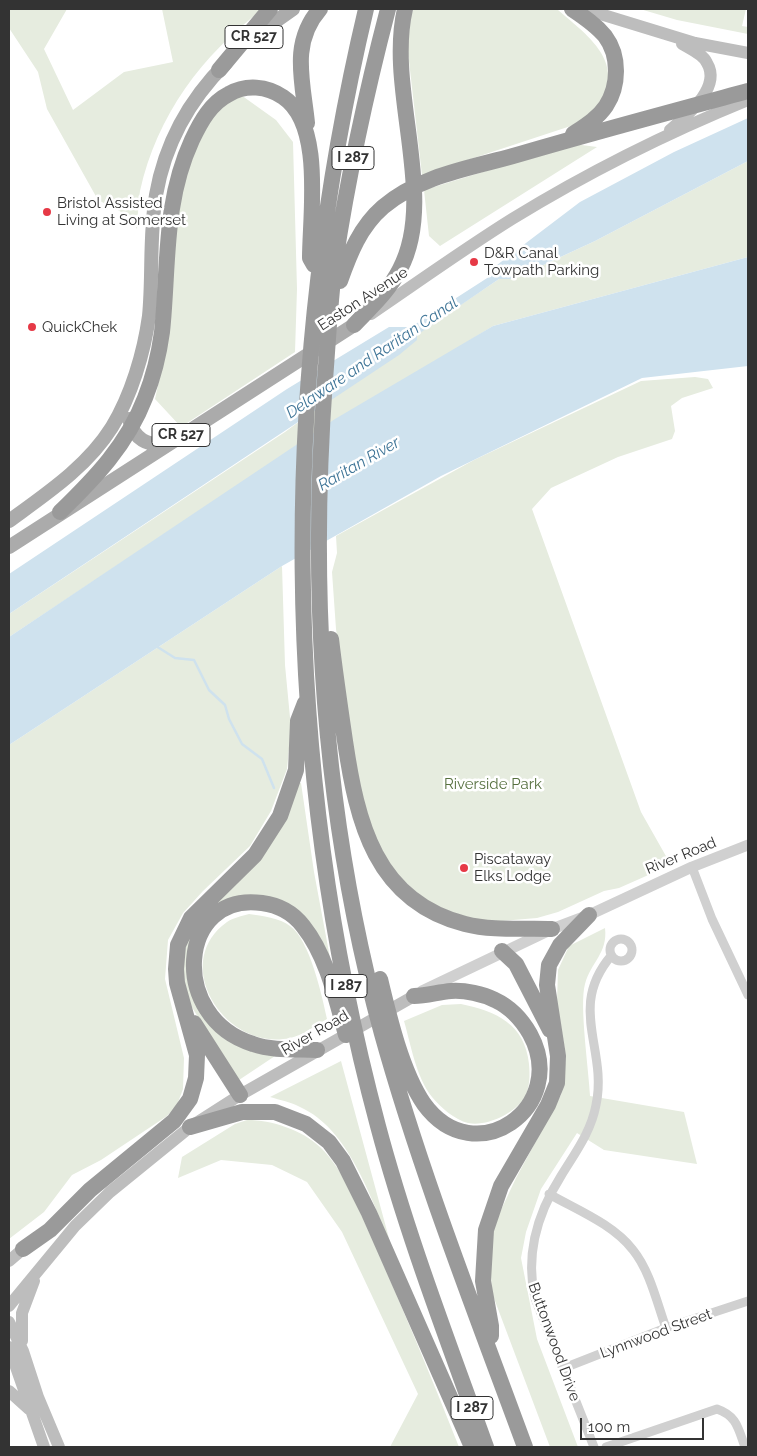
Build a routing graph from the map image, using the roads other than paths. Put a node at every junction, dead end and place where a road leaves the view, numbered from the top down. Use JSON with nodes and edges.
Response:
{"nodes":[{"id":1,"x":270,"y":9,"type":"edge"},
{"id":2,"x":293,"y":9,"type":"edge"},
{"id":3,"x":320,"y":9,"type":"edge"},
{"id":4,"x":366,"y":9,"type":"edge"},
{"id":5,"x":388,"y":9,"type":"edge"},
{"id":6,"x":405,"y":9,"type":"edge"},
{"id":7,"x":572,"y":9,"type":"edge"},
{"id":8,"x":584,"y":9,"type":"edge"},
{"id":9,"x":667,"y":35,"type":"junction"},
{"id":10,"x":748,"y":53,"type":"edge"},
{"id":11,"x":219,"y":70,"type":"junction"},
{"id":12,"x":748,"y":91,"type":"edge"},
{"id":13,"x":748,"y":100,"type":"edge"},
{"id":14,"x":696,"y":105,"type":"junction"},
{"id":15,"x":308,"y":136,"type":"junction"},
{"id":16,"x":656,"y":141,"type":"junction"},
{"id":17,"x":558,"y":143,"type":"junction"},
{"id":18,"x":318,"y":272,"type":"junction"},
{"id":19,"x":330,"y":312,"type":"junction"},
{"id":20,"x":354,"y":325,"type":"junction"},
{"id":21,"x":127,"y":396,"type":"junction"},
{"id":22,"x":132,"y":428,"type":"junction"},
{"id":23,"x":168,"y":443,"type":"junction"},
{"id":24,"x":60,"y":512,"type":"junction"},
{"id":25,"x":9,"y":521,"type":"edge"},
{"id":26,"x":9,"y":547,"type":"edge"},
{"id":27,"x":319,"y":609,"type":"junction"},
{"id":28,"x":307,"y":696,"type":"junction"},
{"id":29,"x":748,"y":846,"type":"edge"},
{"id":30,"x":692,"y":867,"type":"junction"},
{"id":31,"x":354,"y":912,"type":"junction"},
{"id":32,"x":589,"y":915,"type":"junction"},
{"id":33,"x":552,"y":929,"type":"junction"},
{"id":34,"x":502,"y":952,"type":"junction"},
{"id":35,"x":611,"y":956,"type":"dead end"},
{"id":36,"x":748,"y":995,"type":"edge"},
{"id":37,"x":408,"y":999,"type":"junction"},
{"id":38,"x":186,"y":1010,"type":"junction"},
{"id":39,"x":554,"y":1039,"type":"junction"},
{"id":40,"x":317,"y":1050,"type":"junction"},
{"id":41,"x":240,"y":1095,"type":"junction"},
{"id":42,"x":378,"y":1126,"type":"junction"},
{"id":43,"x":190,"y":1127,"type":"junction"},
{"id":44,"x":549,"y":1194,"type":"junction"},
{"id":45,"x":16,"y":1251,"type":"edge"},
{"id":46,"x":47,"y":1259,"type":"junction"},
{"id":47,"x":9,"y":1261,"type":"edge"},
{"id":48,"x":748,"y":1301,"type":"edge"},
{"id":49,"x":9,"y":1306,"type":"edge"},
{"id":50,"x":9,"y":1322,"type":"edge"},
{"id":51,"x":666,"y":1328,"type":"junction"},
{"id":52,"x":9,"y":1347,"type":"edge"},
{"id":53,"x":23,"y":1351,"type":"junction"},
{"id":54,"x":490,"y":1353,"type":"junction"},
{"id":55,"x":564,"y":1368,"type":"junction"},
{"id":56,"x":9,"y":1392,"type":"edge"},
{"id":57,"x":30,"y":1410,"type":"junction"},
{"id":58,"x":44,"y":1447,"type":"edge"},
{"id":59,"x":59,"y":1447,"type":"edge"},
{"id":60,"x":472,"y":1447,"type":"edge"},
{"id":61,"x":486,"y":1447,"type":"edge"},
{"id":62,"x":525,"y":1447,"type":"edge"},
{"id":63,"x":594,"y":1447,"type":"edge"},
{"id":64,"x":606,"y":1447,"type":"edge"},
{"id":65,"x":745,"y":1447,"type":"edge"}],
"edges":[{"from":1,"to":11,"type":"highway"},
{"from":2,"to":11,"type":"main road","number":"CR 527"},
{"from":3,"to":15,"type":"highway"},
{"from":4,"to":18,"type":"highway","number":"I 287"},
{"from":5,"to":19,"type":"highway","number":"I 287"},
{"from":6,"to":20,"type":"highway"},
{"from":7,"to":17,"type":"highway"},
{"from":8,"to":9,"type":"main road"},
{"from":9,"to":10,"type":"main road"},
{"from":9,"to":14,"type":"main road"},
{"from":11,"to":21,"type":"main road","number":"CR 527"},
{"from":12,"to":14,"type":"highway"},
{"from":13,"to":16,"type":"main road","name":"Easton Avenue","number":"CR 527"},
{"from":14,"to":16,"type":"main road"},
{"from":14,"to":17,"type":"highway"},
{"from":15,"to":18,"type":"highway"},
{"from":15,"to":22,"type":"highway"},
{"from":16,"to":20,"type":"main road","name":"Easton Avenue","number":"CR 527"},
{"from":17,"to":19,"type":"highway"},
{"from":18,"to":28,"type":"highway","number":"I 287"},
{"from":19,"to":27,"type":"highway","number":"I 287"},
{"from":20,"to":23,"type":"main road","name":"Easton Avenue","number":"CR 527"},
{"from":21,"to":22,"type":"main road"},
{"from":21,"to":25,"type":"main road","number":"CR 527"},
{"from":22,"to":23,"type":"main road"},
{"from":22,"to":24,"type":"highway"},
{"from":23,"to":24,"type":"main road","name":"Easton Avenue","number":"CR 527"},
{"from":24,"to":26,"type":"main road","name":"Easton Avenue","number":"CR 527"},
{"from":27,"to":31,"type":"highway","number":"I 287"},
{"from":27,"to":33,"type":"highway"},
{"from":28,"to":38,"type":"highway"},
{"from":28,"to":42,"type":"highway","number":"I 287"},
{"from":29,"to":30,"type":"street","name":"River Road"},
{"from":30,"to":32,"type":"street","name":"River Road"},
{"from":30,"to":36,"type":"street"},
{"from":31,"to":37,"type":"highway"},
{"from":31,"to":54,"type":"highway","number":"I 287"},
{"from":32,"to":33,"type":"street","name":"River Road"},
{"from":32,"to":39,"type":"highway"},
{"from":33,"to":34,"type":"street","name":"River Road"},
{"from":34,"to":37,"type":"street","name":"River Road"},
{"from":34,"to":39,"type":"highway"},
{"from":35,"to":44,"type":"street","name":"Buttonwood Drive"},
{"from":37,"to":40,"type":"main road","name":"River Road"},
{"from":38,"to":41,"type":"highway"},
{"from":38,"to":45,"type":"highway"},
{"from":39,"to":54,"type":"highway"},
{"from":40,"to":41,"type":"main road","name":"River Road"},
{"from":40,"to":42,"type":"highway"},
{"from":41,"to":43,"type":"main road","name":"River Road"},
{"from":42,"to":61,"type":"highway","number":"I 287"},
{"from":43,"to":46,"type":"main road","name":"River Road"},
{"from":43,"to":60,"type":"highway"},
{"from":44,"to":51,"type":"street"},
{"from":44,"to":55,"type":"street","name":"Buttonwood Drive"},
{"from":45,"to":47,"type":"main road"},
{"from":46,"to":49,"type":"main road","name":"River Road"},
{"from":46,"to":53,"type":"main road"},
{"from":48,"to":51,"type":"street","name":"Lynnwood Street"},
{"from":50,"to":53,"type":"main road"},
{"from":51,"to":55,"type":"street","name":"Lynnwood Street"},
{"from":52,"to":57,"type":"main road"},
{"from":53,"to":59,"type":"main road"},
{"from":54,"to":62,"type":"highway","number":"I 287"},
{"from":55,"to":63,"type":"street","name":"Buttonwood Drive"},
{"from":56,"to":57,"type":"main road"},
{"from":57,"to":58,"type":"main road"},
{"from":64,"to":65,"type":"street"}]}
